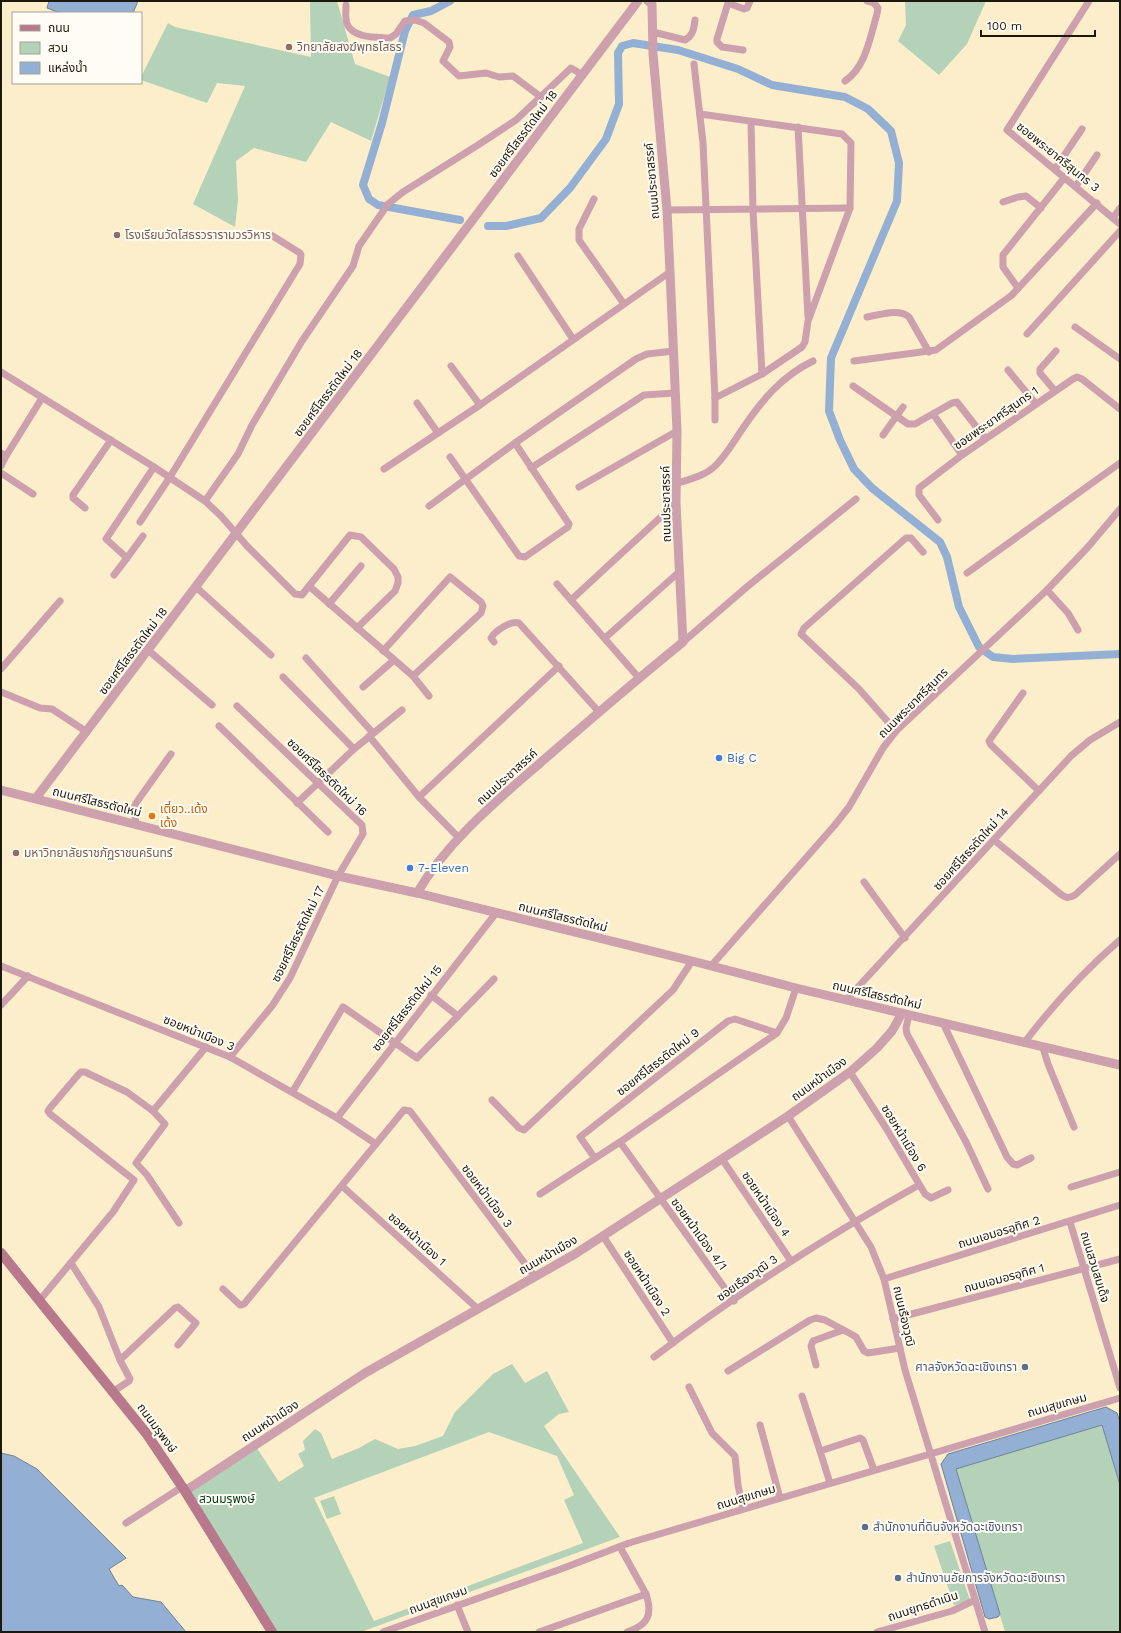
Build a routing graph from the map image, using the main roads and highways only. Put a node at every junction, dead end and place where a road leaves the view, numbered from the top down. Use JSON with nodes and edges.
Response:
{"nodes":[{"id":1,"x":1,"y":1253,"type":"edge"},
{"id":2,"x":272,"y":1632,"type":"edge"}],
"edges":[{"from":1,"to":2,"type":"main road","name":"ถนนมรุพงษ์"}]}
